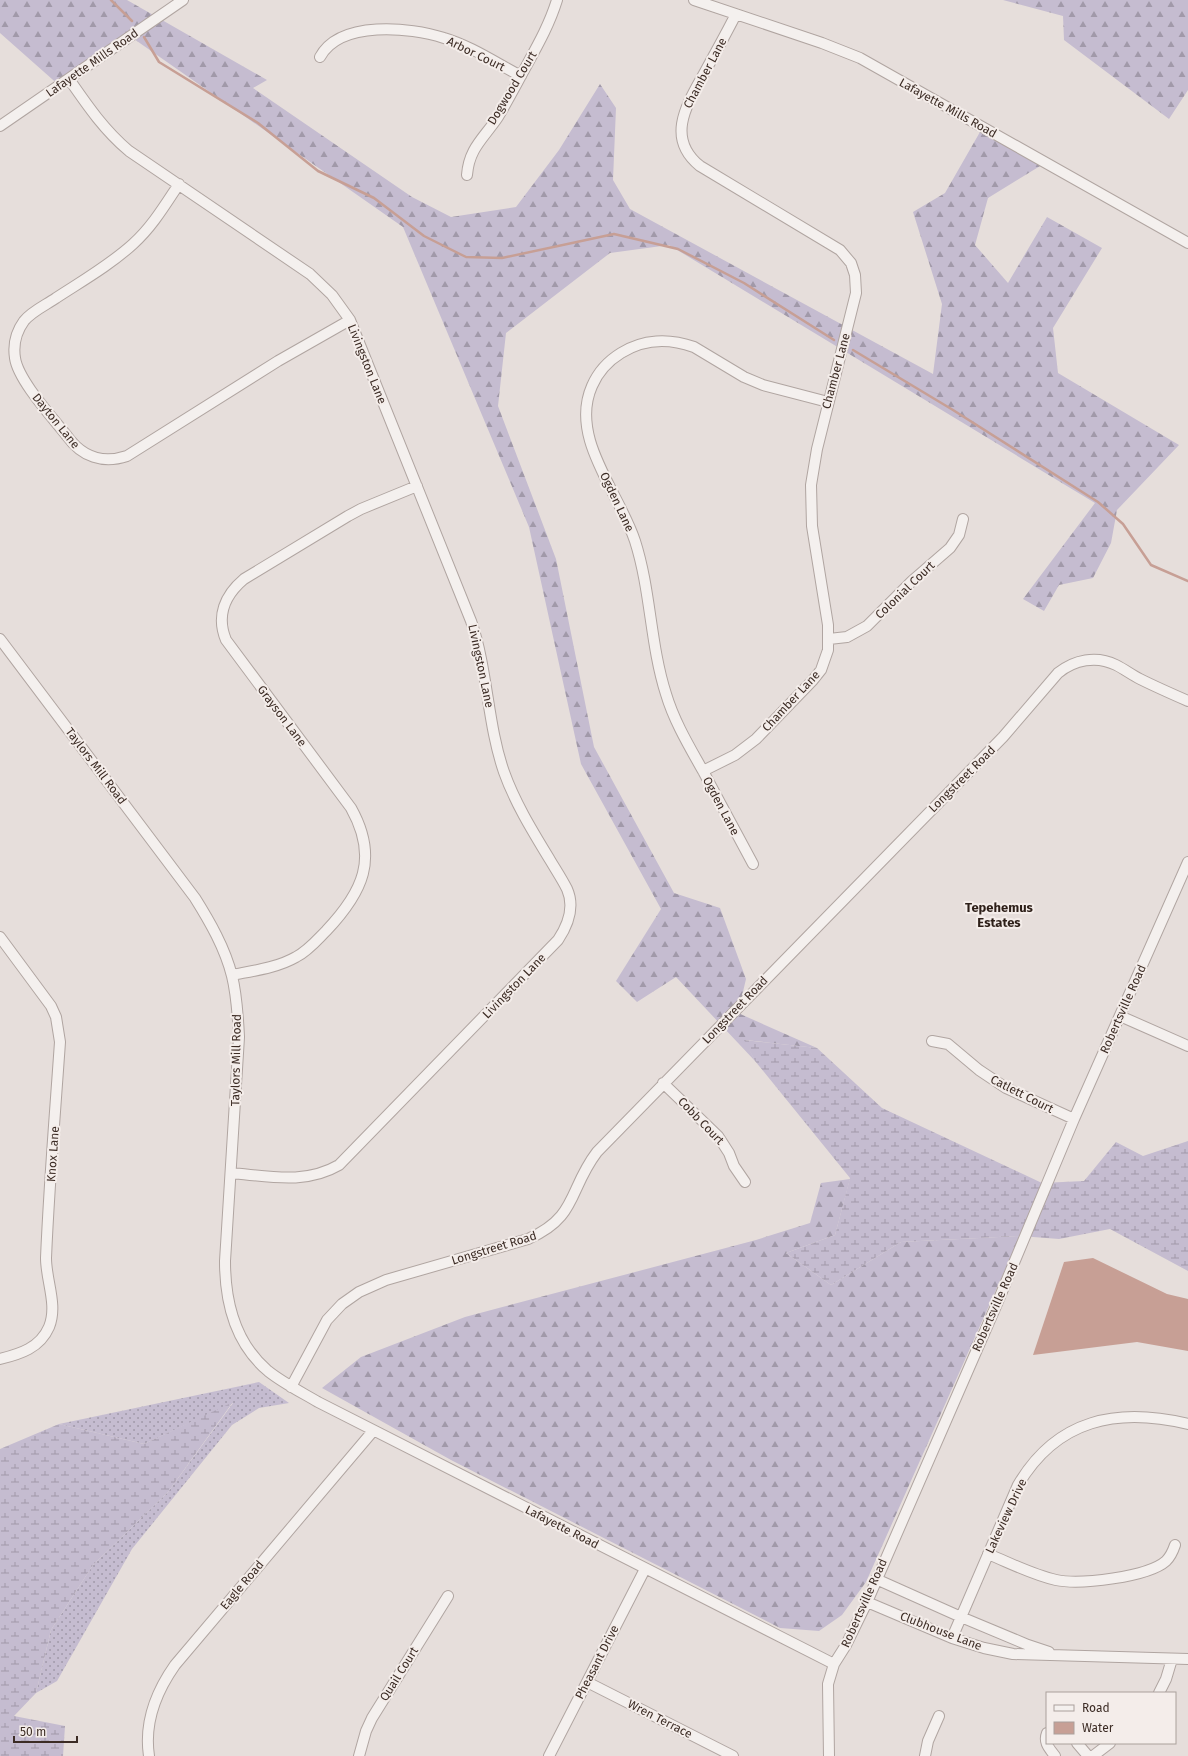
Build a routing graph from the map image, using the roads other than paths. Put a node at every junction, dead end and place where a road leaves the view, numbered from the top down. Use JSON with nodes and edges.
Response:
{"nodes":[{"id":1,"x":183,"y":0,"type":"edge"},
{"id":2,"x":557,"y":0,"type":"edge"},
{"id":3,"x":694,"y":0,"type":"edge"},
{"id":4,"x":736,"y":14,"type":"junction"},
{"id":5,"x":320,"y":57,"type":"dead end"},
{"id":6,"x":521,"y":76,"type":"junction"},
{"id":7,"x":69,"y":79,"type":"junction"},
{"id":8,"x":0,"y":126,"type":"edge"},
{"id":9,"x":467,"y":175,"type":"dead end"},
{"id":10,"x":179,"y":184,"type":"junction"},
{"id":11,"x":1188,"y":243,"type":"edge"},
{"id":12,"x":350,"y":320,"type":"junction"},
{"id":13,"x":828,"y":402,"type":"junction"},
{"id":14,"x":417,"y":486,"type":"junction"},
{"id":15,"x":963,"y":519,"type":"dead end"},
{"id":16,"x":0,"y":639,"type":"edge"},
{"id":17,"x":829,"y":639,"type":"junction"},
{"id":18,"x":1188,"y":701,"type":"edge"},
{"id":19,"x":703,"y":771,"type":"junction"},
{"id":20,"x":1188,"y":862,"type":"edge"},
{"id":21,"x":753,"y":864,"type":"dead end"},
{"id":22,"x":0,"y":937,"type":"edge"},
{"id":23,"x":232,"y":975,"type":"junction"},
{"id":24,"x":1120,"y":1016,"type":"junction"},
{"id":25,"x":932,"y":1041,"type":"dead end"},
{"id":26,"x":1188,"y":1046,"type":"edge"},
{"id":27,"x":663,"y":1083,"type":"junction"},
{"id":28,"x":1074,"y":1119,"type":"junction"},
{"id":29,"x":230,"y":1173,"type":"junction"},
{"id":30,"x":745,"y":1182,"type":"dead end"},
{"id":31,"x":0,"y":1359,"type":"edge"},
{"id":32,"x":291,"y":1387,"type":"junction"},
{"id":33,"x":1188,"y":1424,"type":"edge"},
{"id":34,"x":373,"y":1430,"type":"junction"},
{"id":35,"x":1175,"y":1545,"type":"dead end"},
{"id":36,"x":988,"y":1554,"type":"junction"},
{"id":37,"x":645,"y":1569,"type":"junction"},
{"id":38,"x":876,"y":1578,"type":"junction"},
{"id":39,"x":448,"y":1596,"type":"dead end"},
{"id":40,"x":867,"y":1602,"type":"junction"},
{"id":41,"x":961,"y":1617,"type":"junction"},
{"id":42,"x":952,"y":1638,"type":"junction"},
{"id":43,"x":1065,"y":1656,"type":"junction"},
{"id":44,"x":1172,"y":1659,"type":"junction"},
{"id":45,"x":1188,"y":1659,"type":"edge"},
{"id":46,"x":834,"y":1664,"type":"junction"},
{"id":47,"x":587,"y":1682,"type":"junction"},
{"id":48,"x":1159,"y":1692,"type":"edge"},
{"id":49,"x":939,"y":1716,"type":"dead end"},
{"id":50,"x":1047,"y":1744,"type":"edge"},
{"id":51,"x":1078,"y":1744,"type":"edge"},
{"id":52,"x":1109,"y":1744,"type":"edge"},
{"id":53,"x":149,"y":1756,"type":"edge"},
{"id":54,"x":359,"y":1756,"type":"edge"},
{"id":55,"x":549,"y":1756,"type":"edge"},
{"id":56,"x":733,"y":1756,"type":"edge"},
{"id":57,"x":829,"y":1756,"type":"edge"},
{"id":58,"x":925,"y":1756,"type":"edge"},
{"id":59,"x":1055,"y":1756,"type":"edge"},
{"id":60,"x":1088,"y":1756,"type":"edge"},
{"id":61,"x":1093,"y":1756,"type":"edge"}],
"edges":[{"from":1,"to":7,"type":"street","name":"Lafayette Mills Road"},
{"from":2,"to":6,"type":"street","name":"Dogwood Court"},
{"from":3,"to":4,"type":"street","name":"Lafayette Mills Road"},
{"from":4,"to":11,"type":"street","name":"Lafayette Mills Road"},
{"from":4,"to":13,"type":"street","name":"Chamber Lane"},
{"from":5,"to":6,"type":"street","name":"Arbor Court"},
{"from":6,"to":9,"type":"street","name":"Dogwood Court"},
{"from":7,"to":8,"type":"street","name":"Lafayette Mills Road"},
{"from":7,"to":10,"type":"street","name":"Livingston Lane"},
{"from":10,"to":12,"type":"street","name":"Livingston Lane"},
{"from":10,"to":12,"type":"street","name":"Dayton Lane"},
{"from":12,"to":14,"type":"street","name":"Livingston Lane"},
{"from":13,"to":17,"type":"street","name":"Chamber Lane"},
{"from":13,"to":19,"type":"street","name":"Ogden Lane"},
{"from":14,"to":23,"type":"street","name":"Grayson Lane"},
{"from":14,"to":29,"type":"street","name":"Livingston Lane"},
{"from":15,"to":17,"type":"street","name":"Colonial Court"},
{"from":16,"to":23,"type":"street","name":"Taylors Mill Road"},
{"from":17,"to":19,"type":"street","name":"Chamber Lane"},
{"from":18,"to":27,"type":"street","name":"Longstreet Road"},
{"from":19,"to":21,"type":"street","name":"Ogden Lane"},
{"from":20,"to":24,"type":"street","name":"Robertsville Road"},
{"from":22,"to":31,"type":"street","name":"Knox Lane"},
{"from":23,"to":29,"type":"street","name":"Taylors Mill Road"},
{"from":24,"to":26,"type":"street"},
{"from":24,"to":28,"type":"street","name":"Robertsville Road"},
{"from":25,"to":28,"type":"street","name":"Catlett Court"},
{"from":27,"to":30,"type":"street","name":"Cobb Court"},
{"from":27,"to":32,"type":"street","name":"Longstreet Road"},
{"from":28,"to":38,"type":"street","name":"Robertsville Road"},
{"from":29,"to":32,"type":"street","name":"Taylors Mill Road"},
{"from":32,"to":34,"type":"street","name":"Lafayette Road"},
{"from":33,"to":36,"type":"street","name":"Lakeview Drive"},
{"from":34,"to":37,"type":"street","name":"Lafayette Road"},
{"from":34,"to":53,"type":"street","name":"Eagle Road"},
{"from":35,"to":36,"type":"street"},
{"from":36,"to":41,"type":"street","name":"Lakeview Drive"},
{"from":37,"to":46,"type":"street","name":"Lafayette Road"},
{"from":37,"to":47,"type":"street","name":"Pheasant Drive"},
{"from":38,"to":40,"type":"street","name":"Robertsville Road"},
{"from":38,"to":41,"type":"street","name":"Clubhouse Lane"},
{"from":39,"to":54,"type":"street","name":"Quail Court"},
{"from":40,"to":42,"type":"street","name":"Clubhouse Lane"},
{"from":40,"to":46,"type":"street","name":"Robertsville Road"},
{"from":41,"to":42,"type":"street","name":"Lakeview Drive"},
{"from":41,"to":43,"type":"street","name":"Clubhouse Lane"},
{"from":42,"to":43,"type":"street","name":"Clubhouse Lane"},
{"from":43,"to":44,"type":"street","name":"Clubhouse Lane"},
{"from":44,"to":45,"type":"street","name":"Clubhouse Lane"},
{"from":44,"to":48,"type":"street"},
{"from":46,"to":57,"type":"street","name":"Robertsville Road"},
{"from":47,"to":55,"type":"street","name":"Pheasant Drive"},
{"from":47,"to":56,"type":"street","name":"Wren Terrace"},
{"from":49,"to":58,"type":"street"},
{"from":50,"to":59,"type":"street"},
{"from":51,"to":60,"type":"street"},
{"from":52,"to":61,"type":"street"}]}
